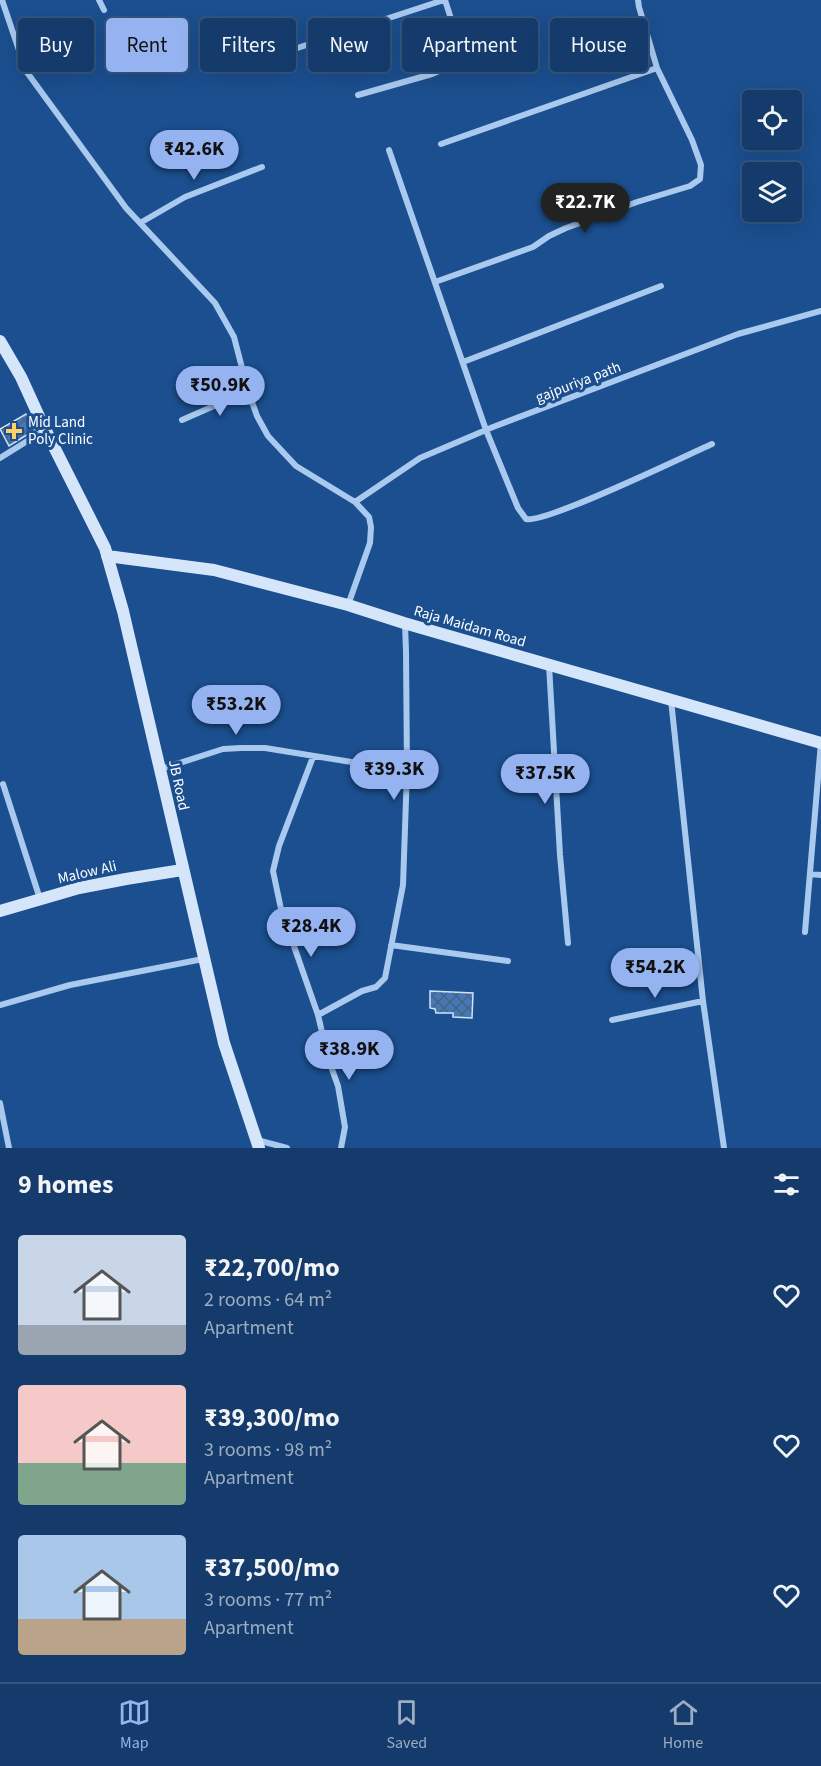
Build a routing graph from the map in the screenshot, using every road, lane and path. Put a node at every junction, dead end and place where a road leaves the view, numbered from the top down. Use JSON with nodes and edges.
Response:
{"nodes":[{"id":1,"x":2,"y":0,"type":"edge"},
{"id":2,"x":99,"y":0,"type":"edge"},
{"id":3,"x":445,"y":0,"type":"edge"},
{"id":4,"x":638,"y":0,"type":"edge"},
{"id":5,"x":104,"y":10,"type":"dead end"},
{"id":6,"x":296,"y":49,"type":"edge"},
{"id":7,"x":657,"y":68,"type":"junction"},
{"id":8,"x":358,"y":95,"type":"dead end"},
{"id":9,"x":441,"y":144,"type":"dead end"},
{"id":10,"x":389,"y":150,"type":"dead end"},
{"id":11,"x":262,"y":167,"type":"dead end"},
{"id":12,"x":140,"y":223,"type":"junction"},
{"id":13,"x":435,"y":282,"type":"junction"},
{"id":14,"x":661,"y":286,"type":"dead end"},
{"id":15,"x":821,"y":311,"type":"edge"},
{"id":16,"x":0,"y":341,"type":"edge"},
{"id":17,"x":463,"y":362,"type":"junction"},
{"id":18,"x":248,"y":391,"type":"junction"},
{"id":19,"x":182,"y":420,"type":"dead end"},
{"id":20,"x":45,"y":430,"type":"junction"},
{"id":21,"x":486,"y":430,"type":"junction"},
{"id":22,"x":712,"y":444,"type":"dead end"},
{"id":23,"x":0,"y":458,"type":"edge"},
{"id":24,"x":355,"y":502,"type":"junction"},
{"id":25,"x":107,"y":556,"type":"junction"},
{"id":26,"x":348,"y":605,"type":"junction"},
{"id":27,"x":405,"y":623,"type":"junction"},
{"id":28,"x":549,"y":664,"type":"junction"},
{"id":29,"x":670,"y":700,"type":"junction"},
{"id":30,"x":821,"y":742,"type":"edge"},
{"id":31,"x":314,"y":757,"type":"junction"},
{"id":32,"x":161,"y":769,"type":"junction"},
{"id":33,"x":407,"y":771,"type":"junction"},
{"id":34,"x":3,"y":784,"type":"dead end"},
{"id":35,"x":182,"y":870,"type":"junction"},
{"id":36,"x":810,"y":874,"type":"junction"},
{"id":37,"x":821,"y":875,"type":"edge"},
{"id":38,"x":40,"y":899,"type":"junction"},
{"id":39,"x":0,"y":911,"type":"edge"},
{"id":40,"x":805,"y":933,"type":"dead end"},
{"id":41,"x":568,"y":943,"type":"dead end"},
{"id":42,"x":391,"y":945,"type":"junction"},
{"id":43,"x":203,"y":959,"type":"junction"},
{"id":44,"x":508,"y":961,"type":"dead end"},
{"id":45,"x":703,"y":1001,"type":"junction"},
{"id":46,"x":0,"y":1005,"type":"edge"},
{"id":47,"x":318,"y":1015,"type":"junction"},
{"id":48,"x":612,"y":1020,"type":"dead end"},
{"id":49,"x":0,"y":1103,"type":"edge"},
{"id":50,"x":257,"y":1144,"type":"edge"},
{"id":51,"x":9,"y":1148,"type":"edge"},
{"id":52,"x":286,"y":1148,"type":"edge"},
{"id":53,"x":341,"y":1148,"type":"edge"},
{"id":54,"x":724,"y":1148,"type":"edge"}],
"edges":[{"from":1,"to":12,"type":"street"},
{"from":2,"to":5,"type":"street"},
{"from":3,"to":6,"type":"street"},
{"from":3,"to":8,"type":"street"},
{"from":4,"to":7,"type":"street"},
{"from":7,"to":9,"type":"street"},
{"from":7,"to":13,"type":"street"},
{"from":10,"to":13,"type":"street"},
{"from":11,"to":12,"type":"street"},
{"from":12,"to":18,"type":"street"},
{"from":13,"to":17,"type":"street"},
{"from":14,"to":17,"type":"street"},
{"from":15,"to":21,"type":"street","name":"gajpuriya path"},
{"from":16,"to":20,"type":"street","name":"JB Road"},
{"from":17,"to":21,"type":"street"},
{"from":18,"to":19,"type":"street"},
{"from":18,"to":24,"type":"street"},
{"from":20,"to":23,"type":"street"},
{"from":20,"to":25,"type":"street","name":"JB Road"},
{"from":21,"to":22,"type":"street"},
{"from":21,"to":24,"type":"street","name":"gajpuriya path"},
{"from":24,"to":26,"type":"street"},
{"from":25,"to":26,"type":"street","name":"Raja Maidam Road"},
{"from":25,"to":32,"type":"street","name":"JB Road"},
{"from":26,"to":27,"type":"street","name":"Raja Maidam Road"},
{"from":27,"to":28,"type":"street","name":"Raja Maidam Road"},
{"from":27,"to":33,"type":"street"},
{"from":28,"to":29,"type":"street","name":"Raja Maidam Road"},
{"from":28,"to":41,"type":"street"},
{"from":29,"to":30,"type":"street","name":"Raja Maidam Road"},
{"from":29,"to":45,"type":"street"},
{"from":30,"to":36,"type":"street"},
{"from":31,"to":32,"type":"street"},
{"from":31,"to":33,"type":"street"},
{"from":31,"to":47,"type":"street"},
{"from":32,"to":35,"type":"street","name":"JB Road"},
{"from":33,"to":42,"type":"street"},
{"from":34,"to":38,"type":"street"},
{"from":35,"to":38,"type":"street","name":"Malow Ali"},
{"from":35,"to":43,"type":"street","name":"JB Road"},
{"from":36,"to":37,"type":"street"},
{"from":36,"to":40,"type":"street"},
{"from":38,"to":39,"type":"street","name":"Malow Ali"},
{"from":42,"to":44,"type":"street"},
{"from":42,"to":47,"type":"street"},
{"from":43,"to":46,"type":"street"},
{"from":43,"to":50,"type":"street","name":"JB Road"},
{"from":45,"to":48,"type":"street"},
{"from":45,"to":54,"type":"street"},
{"from":47,"to":53,"type":"street"},
{"from":49,"to":51,"type":"street"},
{"from":50,"to":52,"type":"street"}]}
